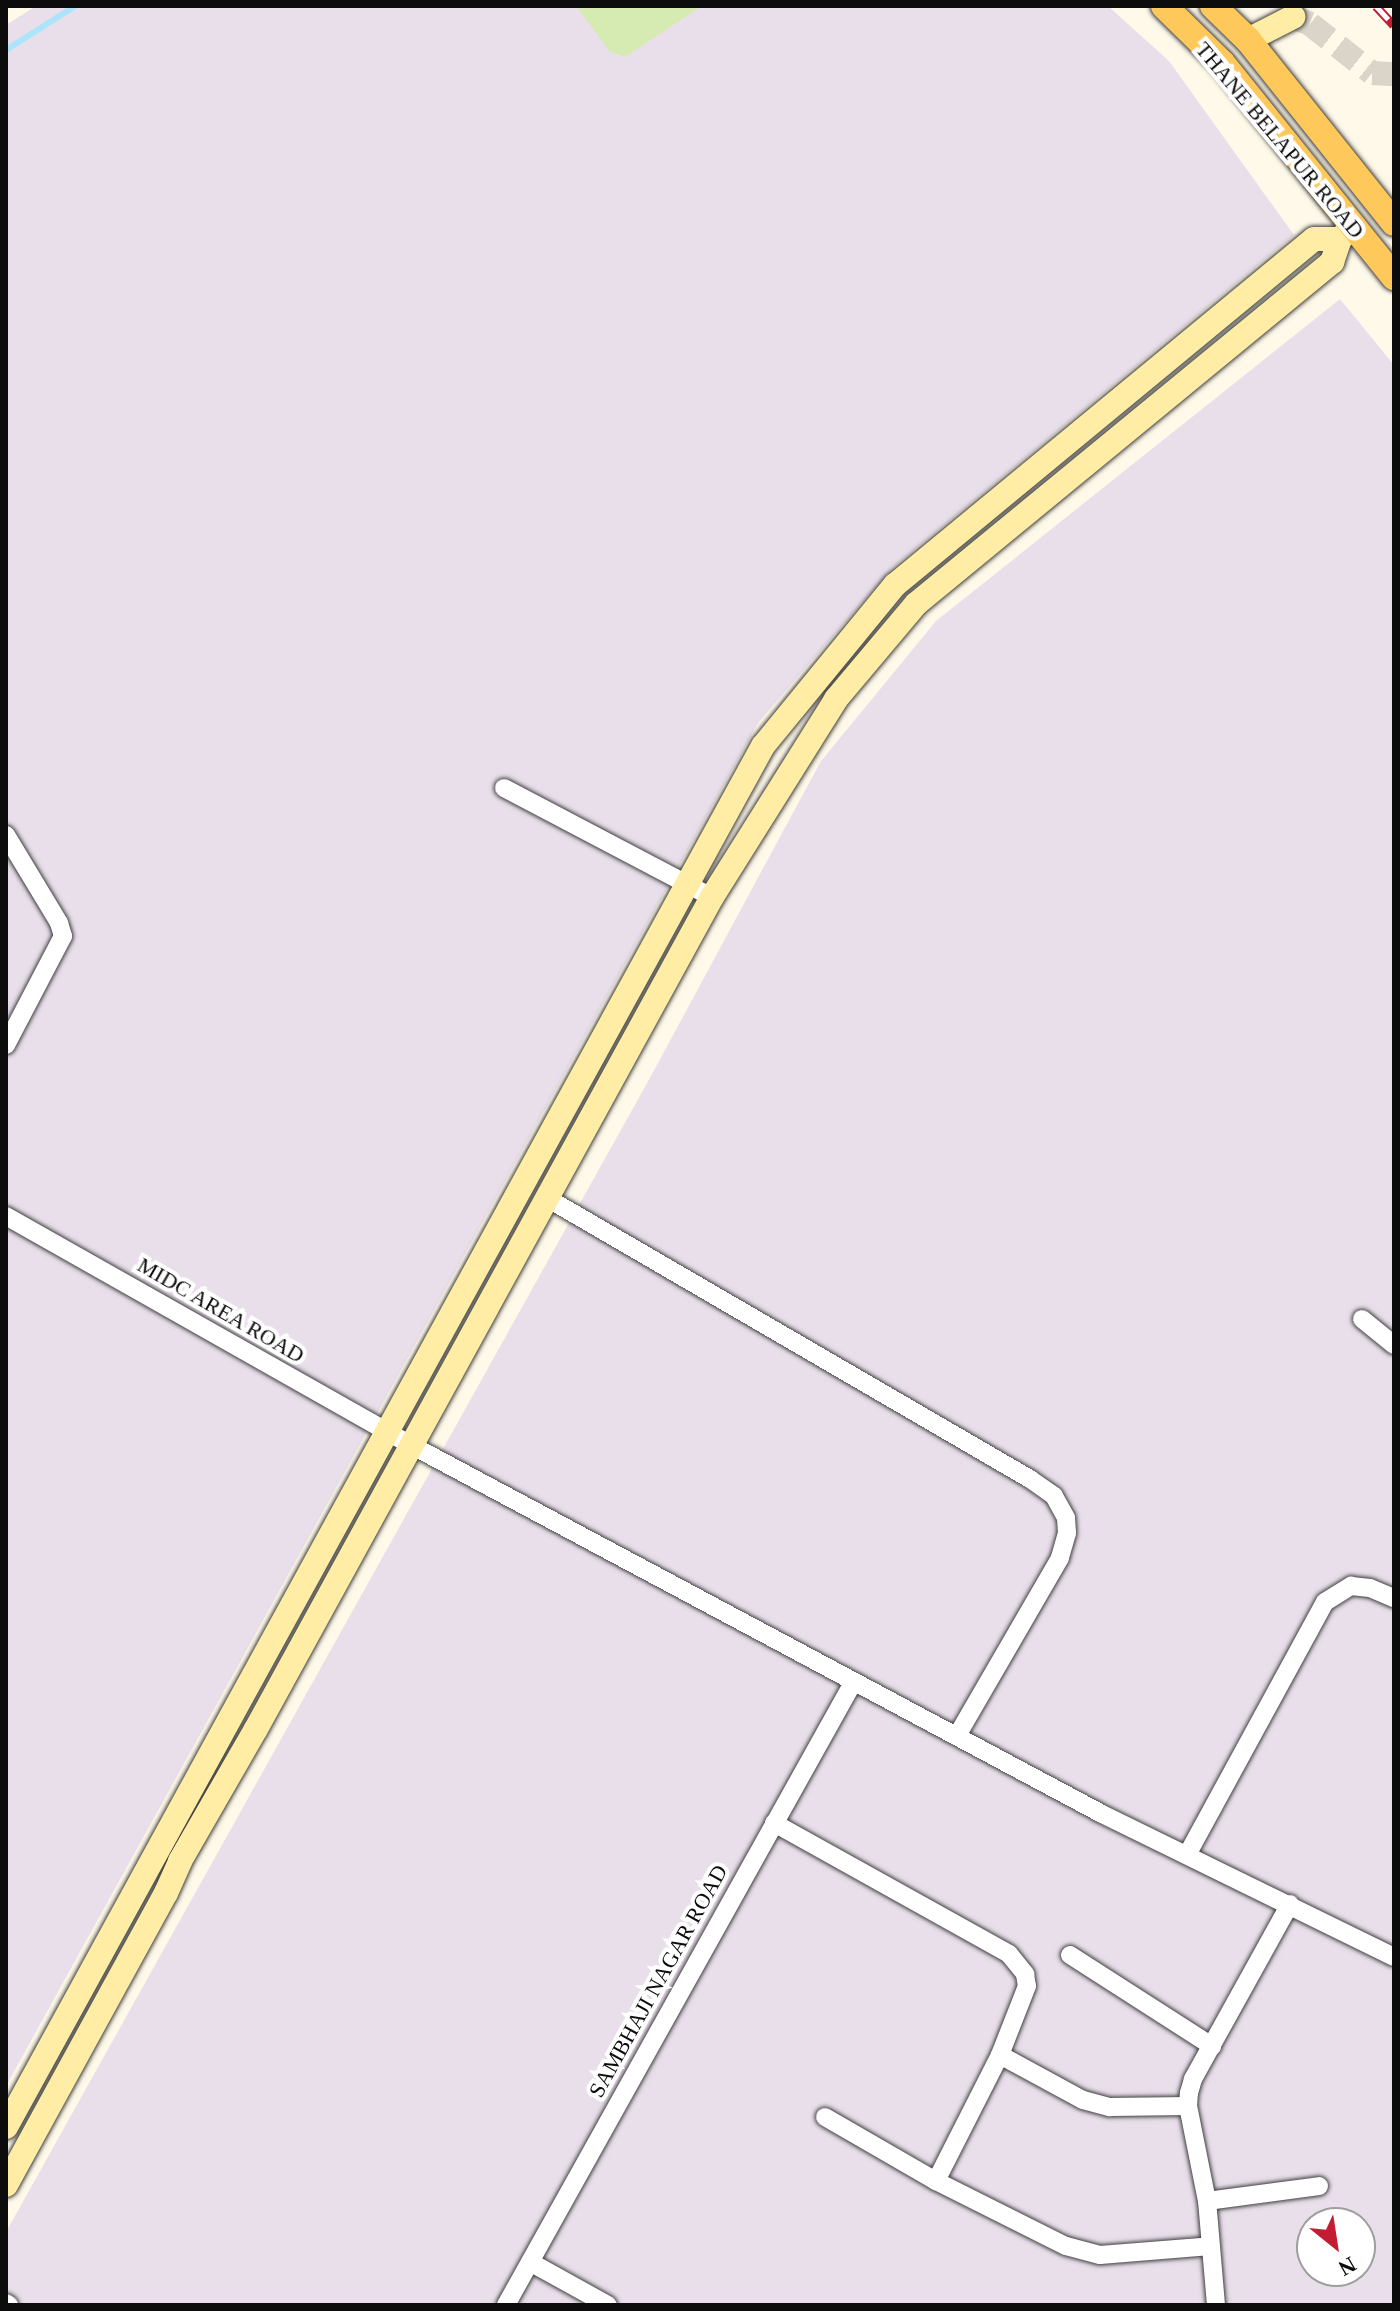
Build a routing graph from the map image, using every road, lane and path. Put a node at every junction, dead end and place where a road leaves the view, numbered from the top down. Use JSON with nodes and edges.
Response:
{"nodes":[{"id":1,"x":1164,"y":6,"type":"edge"},
{"id":2,"x":1213,"y":6,"type":"edge"},
{"id":3,"x":1293,"y":17,"type":"dead end"},
{"id":4,"x":1248,"y":40,"type":"junction"},
{"id":5,"x":1394,"y":223,"type":"edge"},
{"id":6,"x":1346,"y":233,"type":"junction"},
{"id":7,"x":1394,"y":277,"type":"edge"},
{"id":8,"x":984,"y":511,"type":"junction"},
{"id":9,"x":1003,"y":533,"type":"junction"},
{"id":10,"x":814,"y":681,"type":"junction"},
{"id":11,"x":836,"y":699,"type":"junction"},
{"id":12,"x":504,"y":788,"type":"dead end"},
{"id":13,"x":6,"y":835,"type":"edge"},
{"id":14,"x":686,"y":884,"type":"junction"},
{"id":15,"x":712,"y":897,"type":"junction"},
{"id":16,"x":6,"y":1045,"type":"edge"},
{"id":17,"x":547,"y":1198,"type":"junction"},
{"id":18,"x":6,"y":1216,"type":"edge"},
{"id":19,"x":1362,"y":1319,"type":"dead end"},
{"id":20,"x":1394,"y":1345,"type":"edge"},
{"id":21,"x":386,"y":1431,"type":"junction"},
{"id":22,"x":411,"y":1445,"type":"junction"},
{"id":23,"x":315,"y":1562,"type":"junction"},
{"id":24,"x":340,"y":1576,"type":"junction"},
{"id":25,"x":1394,"y":1598,"type":"edge"},
{"id":26,"x":265,"y":1654,"type":"junction"},
{"id":27,"x":289,"y":1668,"type":"junction"},
{"id":28,"x":854,"y":1681,"type":"junction"},
{"id":29,"x":231,"y":1715,"type":"junction"},
{"id":30,"x":256,"y":1729,"type":"junction"},
{"id":31,"x":957,"y":1736,"type":"junction"},
{"id":32,"x":774,"y":1823,"type":"junction"},
{"id":33,"x":1187,"y":1855,"type":"junction"},
{"id":34,"x":1290,"y":1904,"type":"junction"},
{"id":35,"x":1070,"y":1955,"type":"dead end"},
{"id":36,"x":1394,"y":1957,"type":"edge"},
{"id":37,"x":1212,"y":2046,"type":"junction"},
{"id":38,"x":1000,"y":2055,"type":"junction"},
{"id":39,"x":1188,"y":2106,"type":"junction"},
{"id":40,"x":825,"y":2117,"type":"dead end"},
{"id":41,"x":6,"y":2127,"type":"edge"},
{"id":42,"x":936,"y":2181,"type":"junction"},
{"id":43,"x":6,"y":2185,"type":"edge"},
{"id":44,"x":1319,"y":2186,"type":"dead end"},
{"id":45,"x":1207,"y":2201,"type":"junction"},
{"id":46,"x":1211,"y":2246,"type":"junction"},
{"id":47,"x":530,"y":2262,"type":"junction"},
{"id":48,"x":506,"y":2305,"type":"edge"},
{"id":49,"x":608,"y":2305,"type":"edge"},
{"id":50,"x":1216,"y":2305,"type":"edge"}],
"edges":[{"from":1,"to":6,"type":"main road","name":"THANE BELAPUR ROAD"},
{"from":2,"to":4,"type":"main road","name":"THANE BELAPUR ROAD"},
{"from":3,"to":4,"type":"street"},
{"from":4,"to":5,"type":"main road","name":"THANE BELAPUR ROAD"},
{"from":6,"to":7,"type":"main road","name":"THANE BELAPUR ROAD"},
{"from":6,"to":8,"type":"street"},
{"from":6,"to":9,"type":"street"},
{"from":8,"to":9,"type":"street"},
{"from":8,"to":10,"type":"street"},
{"from":9,"to":11,"type":"street"},
{"from":10,"to":11,"type":"street"},
{"from":10,"to":14,"type":"street"},
{"from":11,"to":15,"type":"street"},
{"from":12,"to":14,"type":"street"},
{"from":13,"to":16,"type":"street"},
{"from":14,"to":15,"type":"street"},
{"from":14,"to":21,"type":"street"},
{"from":15,"to":17,"type":"street"},
{"from":17,"to":22,"type":"street"},
{"from":17,"to":31,"type":"street"},
{"from":18,"to":21,"type":"street","name":"MIDC AREA ROAD"},
{"from":19,"to":20,"type":"street"},
{"from":21,"to":22,"type":"street","name":"MIDC AREA ROAD"},
{"from":21,"to":23,"type":"street"},
{"from":22,"to":24,"type":"street"},
{"from":22,"to":28,"type":"street","name":"MIDC AREA ROAD"},
{"from":23,"to":24,"type":"street"},
{"from":23,"to":26,"type":"street"},
{"from":24,"to":27,"type":"street"},
{"from":25,"to":33,"type":"street"},
{"from":26,"to":27,"type":"street"},
{"from":26,"to":29,"type":"street"},
{"from":27,"to":30,"type":"street"},
{"from":28,"to":31,"type":"street","name":"MIDC AREA ROAD"},
{"from":28,"to":32,"type":"street","name":"SAMBHAJI NAGAR ROAD"},
{"from":29,"to":30,"type":"street"},
{"from":29,"to":41,"type":"street"},
{"from":30,"to":43,"type":"street"},
{"from":31,"to":33,"type":"street","name":"MIDC AREA ROAD"},
{"from":32,"to":38,"type":"street"},
{"from":32,"to":47,"type":"street","name":"SAMBHAJI NAGAR ROAD"},
{"from":33,"to":34,"type":"street","name":"MIDC AREA ROAD"},
{"from":34,"to":36,"type":"street","name":"MIDC AREA ROAD"},
{"from":34,"to":37,"type":"street"},
{"from":35,"to":37,"type":"street"},
{"from":37,"to":39,"type":"street"},
{"from":38,"to":39,"type":"street"},
{"from":38,"to":42,"type":"street"},
{"from":39,"to":45,"type":"street"},
{"from":40,"to":42,"type":"street"},
{"from":42,"to":46,"type":"street"},
{"from":44,"to":45,"type":"street"},
{"from":45,"to":46,"type":"street"},
{"from":46,"to":50,"type":"street"},
{"from":47,"to":48,"type":"street","name":"SAMBHAJI NAGAR ROAD"},
{"from":47,"to":49,"type":"street"}]}
